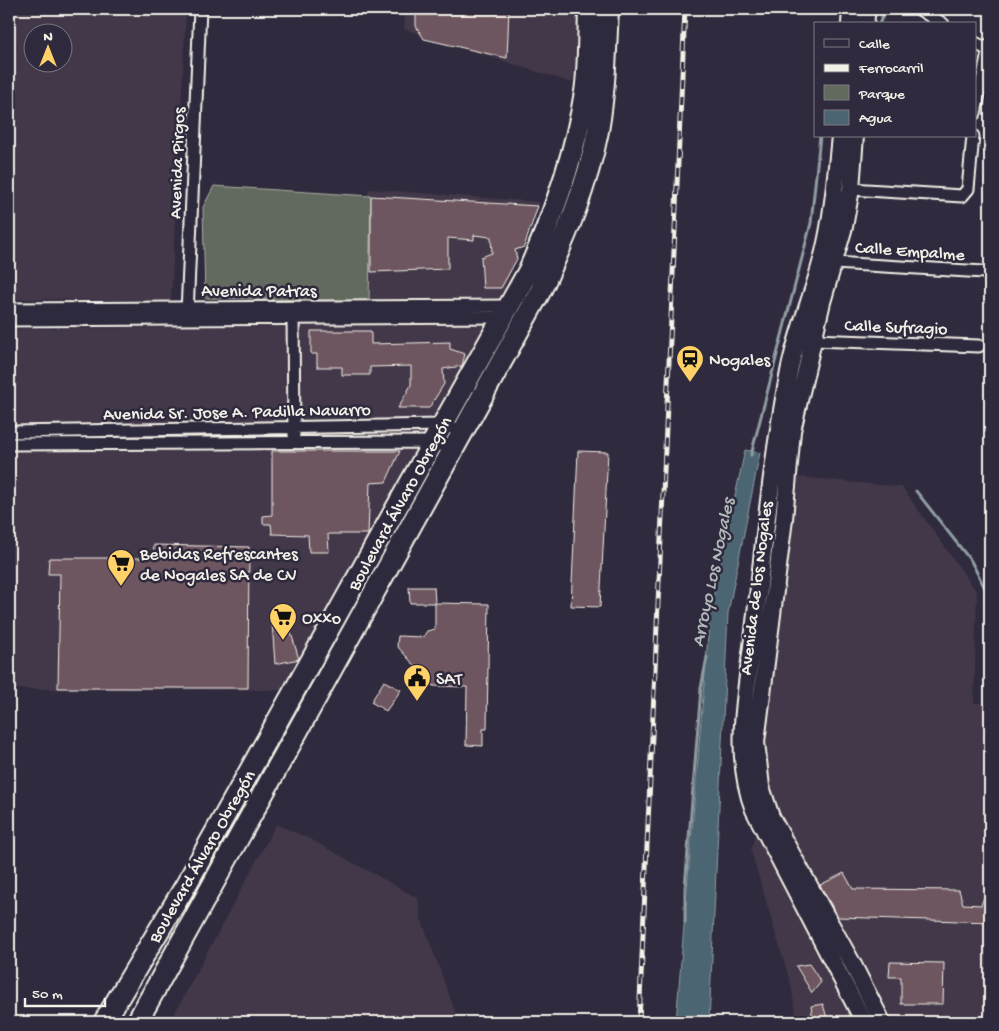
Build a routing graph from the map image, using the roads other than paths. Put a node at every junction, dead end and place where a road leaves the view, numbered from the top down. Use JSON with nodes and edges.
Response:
{"nodes":[{"id":1,"x":200,"y":9,"type":"edge"},
{"id":2,"x":589,"y":9,"type":"edge"},
{"id":3,"x":608,"y":9,"type":"edge"},
{"id":4,"x":851,"y":9,"type":"edge"},
{"id":5,"x":867,"y":9,"type":"edge"},
{"id":6,"x":919,"y":9,"type":"edge"},
{"id":7,"x":850,"y":22,"type":"edge"},
{"id":8,"x":866,"y":22,"type":"edge"},
{"id":9,"x":939,"y":22,"type":"edge"},
{"id":10,"x":976,"y":43,"type":"edge"},
{"id":11,"x":989,"y":47,"type":"edge"},
{"id":12,"x":976,"y":108,"type":"edge"},
{"id":13,"x":840,"y":138,"type":"edge"},
{"id":14,"x":855,"y":138,"type":"edge"},
{"id":15,"x":972,"y":138,"type":"edge"},
{"id":16,"x":851,"y":189,"type":"junction"},
{"id":17,"x":834,"y":263,"type":"junction"},
{"id":18,"x":984,"y":272,"type":"dead end"},
{"id":19,"x":293,"y":307,"type":"junction"},
{"id":20,"x":9,"y":309,"type":"edge"},
{"id":21,"x":506,"y":311,"type":"junction"},
{"id":22,"x":187,"y":314,"type":"junction"},
{"id":23,"x":9,"y":320,"type":"edge"},
{"id":24,"x":293,"y":320,"type":"junction"},
{"id":25,"x":813,"y":340,"type":"junction"},
{"id":26,"x":979,"y":346,"type":"dead end"},
{"id":27,"x":294,"y":428,"type":"junction"},
{"id":28,"x":9,"y":432,"type":"edge"},
{"id":29,"x":465,"y":432,"type":"junction"},
{"id":30,"x":437,"y":434,"type":"junction"},
{"id":31,"x":294,"y":442,"type":"junction"},
{"id":32,"x":9,"y":444,"type":"edge"},
{"id":33,"x":454,"y":450,"type":"junction"},
{"id":34,"x":385,"y":575,"type":"junction"},
{"id":35,"x":340,"y":610,"type":"junction"},
{"id":36,"x":329,"y":675,"type":"junction"},
{"id":37,"x":104,"y":1022,"type":"edge"},
{"id":38,"x":137,"y":1022,"type":"edge"},
{"id":39,"x":864,"y":1022,"type":"edge"},
{"id":40,"x":882,"y":1022,"type":"edge"}],
"edges":[{"from":1,"to":22,"type":"street","name":"Avenida Pirgos"},
{"from":2,"to":21,"type":"highway","name":"Boulevard Álvaro Obregón"},
{"from":3,"to":29,"type":"highway","name":"Boulevard Álvaro Obregón"},
{"from":4,"to":7,"type":"main road"},
{"from":5,"to":8,"type":"main road"},
{"from":6,"to":9,"type":"street"},
{"from":10,"to":11,"type":"street"},
{"from":11,"to":12,"type":"street"},
{"from":13,"to":39,"type":"main road","name":"Avenida de los Nogales"},
{"from":14,"to":16,"type":"main road","name":"Avenida de los Nogales"},
{"from":15,"to":16,"type":"street"},
{"from":16,"to":17,"type":"main road","name":"Avenida de los Nogales"},
{"from":17,"to":18,"type":"street","name":"Calle Empalme"},
{"from":17,"to":25,"type":"main road","name":"Avenida de los Nogales"},
{"from":19,"to":21,"type":"street","name":"Avenida Patras"},
{"from":19,"to":22,"type":"street","name":"Avenida Patras"},
{"from":19,"to":24,"type":"street"},
{"from":20,"to":22,"type":"street","name":"Avenida Patras"},
{"from":21,"to":24,"type":"street","name":"Avenida Patras"},
{"from":21,"to":30,"type":"highway","name":"Boulevard Álvaro Obregón"},
{"from":22,"to":23,"type":"street","name":"Avenida Patras"},
{"from":22,"to":24,"type":"street","name":"Avenida Patras"},
{"from":24,"to":27,"type":"street"},
{"from":25,"to":26,"type":"street","name":"Calle Sufragio"},
{"from":25,"to":40,"type":"main road","name":"Avenida de los Nogales"},
{"from":27,"to":28,"type":"street","name":"Avenida Sr. Jose A. Padilla Navarro"},
{"from":27,"to":30,"type":"street","name":"Avenida Sr. Jose A. Padilla Navarro"},
{"from":27,"to":31,"type":"street"},
{"from":29,"to":30,"type":"street","name":"Avenida Sr. Jose A. Padilla Navarro"},
{"from":29,"to":33,"type":"highway","name":"Boulevard Álvaro Obregón"},
{"from":30,"to":31,"type":"street","name":"Avenida Sr. Jose A. Padilla Navarro"},
{"from":30,"to":33,"type":"street","name":"Avenida Sr. Jose A. Padilla Navarro"},
{"from":30,"to":35,"type":"highway","name":"Boulevard Álvaro Obregón"},
{"from":31,"to":32,"type":"street","name":"Avenida Sr. Jose A. Padilla Navarro"},
{"from":33,"to":34,"type":"highway","name":"Boulevard Álvaro Obregón"},
{"from":34,"to":35,"type":"highway"},
{"from":34,"to":36,"type":"highway","name":"Boulevard Álvaro Obregón"},
{"from":35,"to":36,"type":"highway"},
{"from":35,"to":37,"type":"highway","name":"Boulevard Álvaro Obregón"},
{"from":36,"to":38,"type":"highway","name":"Boulevard Álvaro Obregón"}]}
